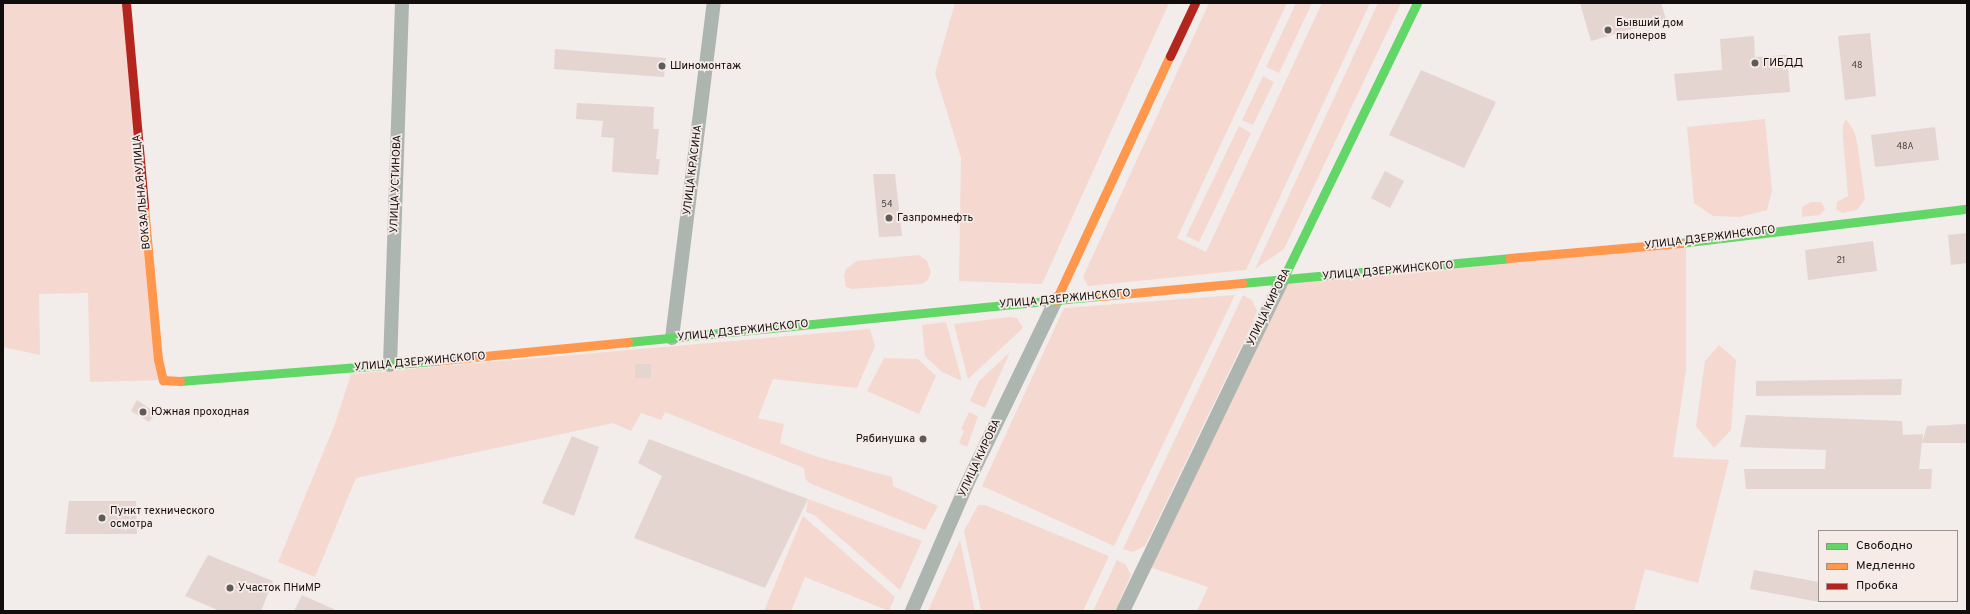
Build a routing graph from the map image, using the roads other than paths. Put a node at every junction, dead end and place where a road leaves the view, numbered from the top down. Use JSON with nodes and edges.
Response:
{"nodes":[{"id":1,"x":126,"y":3,"type":"edge"},
{"id":2,"x":402,"y":3,"type":"edge"},
{"id":3,"x":714,"y":3,"type":"edge"},
{"id":4,"x":1195,"y":3,"type":"edge"},
{"id":5,"x":1416,"y":3,"type":"edge"},
{"id":6,"x":1967,"y":209,"type":"edge"},
{"id":7,"x":1282,"y":281,"type":"junction"},
{"id":8,"x":1056,"y":300,"type":"junction"},
{"id":9,"x":672,"y":338,"type":"junction"},
{"id":10,"x":390,"y":366,"type":"junction"},
{"id":11,"x":163,"y":380,"type":"joint"},
{"id":12,"x":912,"y":611,"type":"edge"},
{"id":13,"x":1123,"y":611,"type":"edge"}],
"edges":[{"from":1,"to":11,"type":"street","name":"ВОКЗАЛЬНАЯ УЛИЦА"},
{"from":2,"to":10,"type":"street","name":"УЛИЦА УСТИНОВА"},
{"from":3,"to":9,"type":"street","name":"УЛИЦА КРАСИНА"},
{"from":4,"to":8,"type":"street","name":"УЛИЦА КИРОВА"},
{"from":5,"to":7,"type":"street","name":"УЛИЦА КИРОВА"},
{"from":6,"to":7,"type":"street","name":"УЛИЦА ДЗЕРЖИНСКОГО"},
{"from":7,"to":8,"type":"street","name":"УЛИЦА ДЗЕРЖИНСКОГО"},
{"from":7,"to":13,"type":"street","name":"УЛИЦА КИРОВА"},
{"from":8,"to":9,"type":"street","name":"УЛИЦА ДЗЕРЖИНСКОГО"},
{"from":8,"to":12,"type":"street","name":"УЛИЦА КИРОВА"},
{"from":9,"to":10,"type":"street","name":"УЛИЦА ДЗЕРЖИНСКОГО"},
{"from":10,"to":11,"type":"street","name":"УЛИЦА ДЗЕРЖИНСКОГО"}]}
